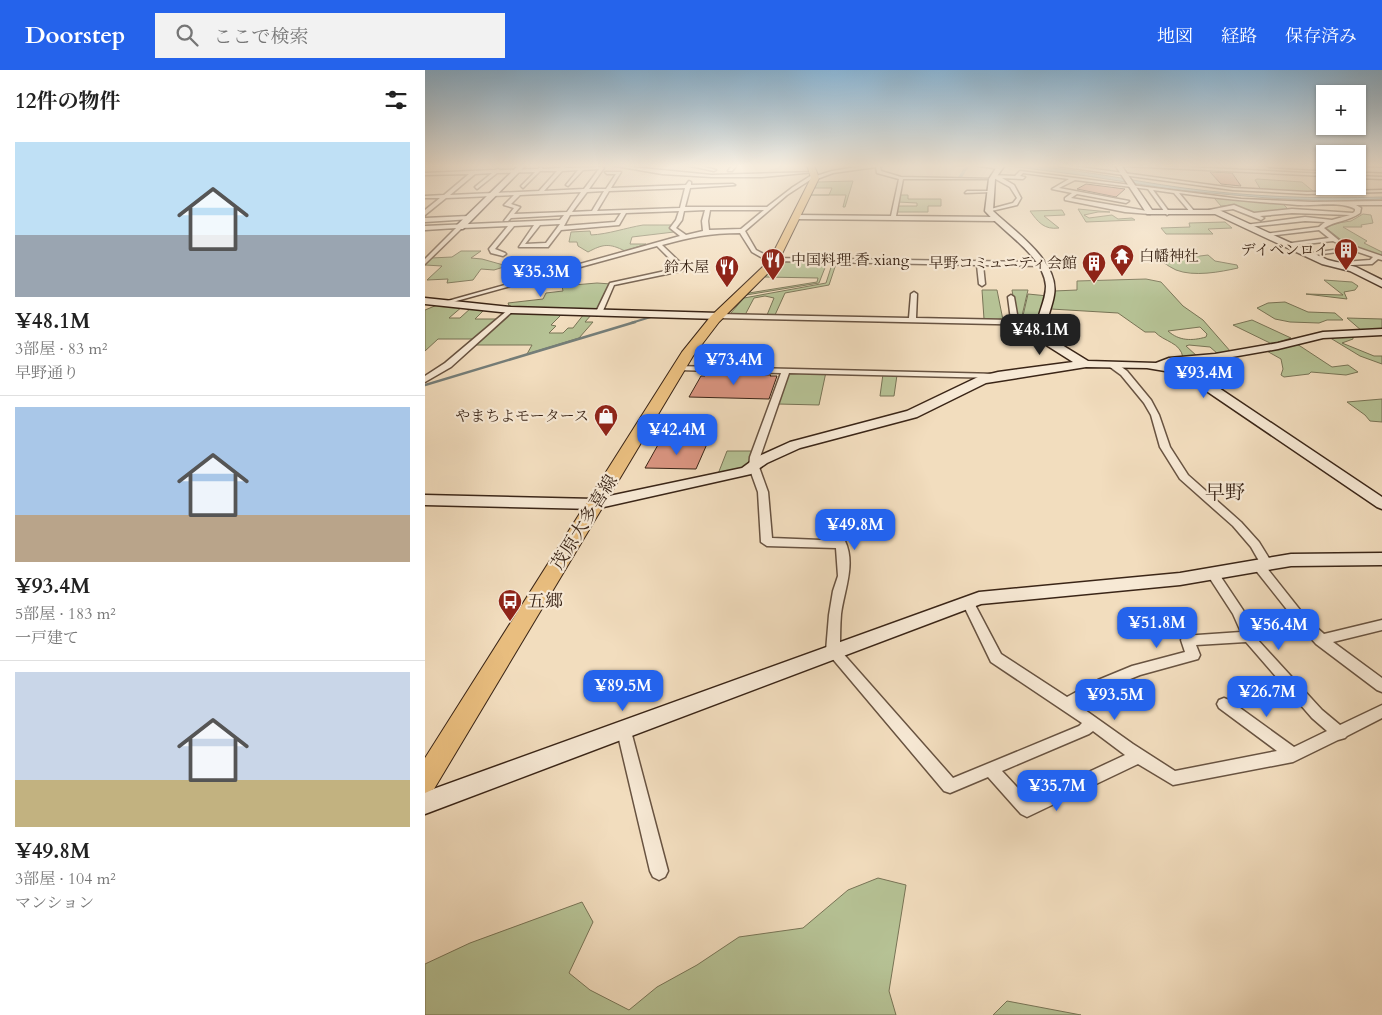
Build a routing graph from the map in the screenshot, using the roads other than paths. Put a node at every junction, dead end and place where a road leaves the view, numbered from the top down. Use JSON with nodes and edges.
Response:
{"nodes":[{"id":1,"x":478,"y":209,"type":"edge"},
{"id":2,"x":515,"y":209,"type":"edge"},
{"id":3,"x":572,"y":209,"type":"edge"},
{"id":4,"x":596,"y":209,"type":"edge"},
{"id":5,"x":680,"y":209,"type":"edge"},
{"id":6,"x":683,"y":209,"type":"edge"},
{"id":7,"x":708,"y":209,"type":"edge"},
{"id":8,"x":770,"y":209,"type":"edge"},
{"id":9,"x":799,"y":209,"type":"edge"},
{"id":10,"x":895,"y":209,"type":"edge"},
{"id":11,"x":996,"y":209,"type":"edge"},
{"id":12,"x":1127,"y":209,"type":"edge"},
{"id":13,"x":1148,"y":209,"type":"edge"},
{"id":14,"x":1165,"y":209,"type":"edge"},
{"id":15,"x":1216,"y":209,"type":"edge"},
{"id":16,"x":1241,"y":209,"type":"edge"},
{"id":17,"x":1354,"y":209,"type":"edge"},
{"id":18,"x":1132,"y":210,"type":"joint"},
{"id":19,"x":1212,"y":210,"type":"junction"},
{"id":20,"x":625,"y":211,"type":"junction"},
{"id":21,"x":989,"y":211,"type":"joint"},
{"id":22,"x":1191,"y":211,"type":"joint"},
{"id":23,"x":1150,"y":212,"type":"junction"},
{"id":24,"x":1167,"y":212,"type":"junction"},
{"id":25,"x":594,"y":213,"type":"junction"},
{"id":26,"x":1358,"y":213,"type":"junction"},
{"id":27,"x":568,"y":214,"type":"junction"},
{"id":28,"x":1254,"y":215,"type":"junction"},
{"id":29,"x":509,"y":216,"type":"junction"},
{"id":30,"x":796,"y":217,"type":"junction"},
{"id":31,"x":469,"y":218,"type":"junction"},
{"id":32,"x":893,"y":218,"type":"junction"},
{"id":33,"x":996,"y":219,"type":"junction"},
{"id":34,"x":425,"y":220,"type":"edge"},
{"id":35,"x":1337,"y":221,"type":"junction"},
{"id":36,"x":538,"y":223,"type":"junction"},
{"id":37,"x":1272,"y":223,"type":"junction"},
{"id":38,"x":501,"y":225,"type":"junction"},
{"id":39,"x":512,"y":225,"type":"junction"},
{"id":40,"x":561,"y":225,"type":"junction"},
{"id":41,"x":1248,"y":225,"type":"junction"},
{"id":42,"x":587,"y":226,"type":"junction"},
{"id":43,"x":460,"y":227,"type":"junction"},
{"id":44,"x":425,"y":228,"type":"edge"},
{"id":45,"x":1320,"y":228,"type":"junction"},
{"id":46,"x":706,"y":231,"type":"junction"},
{"id":47,"x":743,"y":231,"type":"junction"},
{"id":48,"x":1267,"y":234,"type":"junction"},
{"id":49,"x":685,"y":237,"type":"junction"},
{"id":50,"x":1333,"y":238,"type":"junction"},
{"id":51,"x":657,"y":243,"type":"junction"},
{"id":52,"x":1287,"y":244,"type":"junction"},
{"id":53,"x":1352,"y":248,"type":"junction"},
{"id":54,"x":435,"y":251,"type":"junction"},
{"id":55,"x":425,"y":252,"type":"edge"},
{"id":56,"x":503,"y":254,"type":"dead end"},
{"id":57,"x":1308,"y":254,"type":"junction"},
{"id":58,"x":1379,"y":257,"type":"edge"},
{"id":59,"x":773,"y":261,"type":"junction"},
{"id":60,"x":425,"y":262,"type":"edge"},
{"id":61,"x":980,"y":262,"type":"junction"},
{"id":62,"x":1040,"y":264,"type":"junction"},
{"id":63,"x":1333,"y":264,"type":"junction"},
{"id":64,"x":981,"y":284,"type":"dead end"},
{"id":65,"x":1382,"y":284,"type":"edge"},
{"id":66,"x":914,"y":294,"type":"dead end"},
{"id":67,"x":1011,"y":297,"type":"dead end"},
{"id":68,"x":425,"y":301,"type":"edge"},
{"id":69,"x":447,"y":302,"type":"junction"},
{"id":70,"x":511,"y":310,"type":"junction"},
{"id":71,"x":600,"y":312,"type":"junction"},
{"id":72,"x":663,"y":314,"type":"joint"},
{"id":73,"x":719,"y":316,"type":"junction"},
{"id":74,"x":911,"y":319,"type":"junction"},
{"id":75,"x":1015,"y":321,"type":"junction"},
{"id":76,"x":1042,"y":323,"type":"junction"},
{"id":77,"x":1382,"y":332,"type":"edge"},
{"id":78,"x":1086,"y":364,"type":"junction"},
{"id":79,"x":1113,"y":365,"type":"junction"},
{"id":80,"x":1158,"y":366,"type":"junction"},
{"id":81,"x":679,"y":368,"type":"junction"},
{"id":82,"x":786,"y":370,"type":"junction"},
{"id":83,"x":998,"y":376,"type":"junction"},
{"id":84,"x":425,"y":380,"type":"edge"},
{"id":85,"x":754,"y":467,"type":"junction"},
{"id":86,"x":425,"y":500,"type":"edge"},
{"id":87,"x":595,"y":504,"type":"junction"},
{"id":88,"x":1382,"y":504,"type":"edge"},
{"id":89,"x":1382,"y":559,"type":"edge"},
{"id":90,"x":1262,"y":564,"type":"junction"},
{"id":91,"x":1213,"y":574,"type":"junction"},
{"id":92,"x":968,"y":602,"type":"junction"},
{"id":93,"x":1382,"y":626,"type":"edge"},
{"id":94,"x":1249,"y":637,"type":"junction"},
{"id":95,"x":1321,"y":640,"type":"junction"},
{"id":96,"x":833,"y":651,"type":"junction"},
{"id":97,"x":1382,"y":686,"type":"edge"},
{"id":98,"x":1067,"y":704,"type":"junction"},
{"id":99,"x":1224,"y":704,"type":"dead end"},
{"id":100,"x":1382,"y":711,"type":"edge"},
{"id":101,"x":1092,"y":722,"type":"junction"},
{"id":102,"x":624,"y":731,"type":"junction"},
{"id":103,"x":1340,"y":734,"type":"junction"},
{"id":104,"x":1293,"y":755,"type":"junction"},
{"id":105,"x":1139,"y":756,"type":"junction"},
{"id":106,"x":990,"y":770,"type":"junction"},
{"id":107,"x":425,"y":781,"type":"edge"},
{"id":108,"x":425,"y":803,"type":"edge"},
{"id":109,"x":659,"y":871,"type":"dead end"}],
"edges":[{"from":1,"to":31,"type":"street"},
{"from":2,"to":29,"type":"street"},
{"from":3,"to":27,"type":"street"},
{"from":4,"to":25,"type":"street"},
{"from":5,"to":20,"type":"street"},
{"from":6,"to":49,"type":"street"},
{"from":7,"to":46,"type":"street"},
{"from":8,"to":47,"type":"street"},
{"from":9,"to":30,"type":"main road","name":"茂原大多喜線"},
{"from":10,"to":32,"type":"street"},
{"from":11,"to":21,"type":"street"},
{"from":12,"to":18,"type":"street"},
{"from":13,"to":23,"type":"street"},
{"from":14,"to":24,"type":"street"},
{"from":15,"to":19,"type":"street"},
{"from":16,"to":28,"type":"street"},
{"from":17,"to":26,"type":"street"},
{"from":18,"to":23,"type":"street"},
{"from":19,"to":22,"type":"street"},
{"from":19,"to":41,"type":"street"},
{"from":20,"to":25,"type":"street"},
{"from":20,"to":42,"type":"street"},
{"from":21,"to":33,"type":"street"},
{"from":22,"to":24,"type":"street"},
{"from":23,"to":24,"type":"street"},
{"from":25,"to":27,"type":"street"},
{"from":25,"to":42,"type":"street"},
{"from":26,"to":28,"type":"street"},
{"from":26,"to":35,"type":"street"},
{"from":27,"to":29,"type":"street"},
{"from":27,"to":40,"type":"street"},
{"from":28,"to":37,"type":"street"},
{"from":29,"to":38,"type":"street"},
{"from":30,"to":32,"type":"street"},
{"from":30,"to":59,"type":"main road","name":"茂原大多喜線"},
{"from":31,"to":34,"type":"street"},
{"from":31,"to":43,"type":"street"},
{"from":32,"to":33,"type":"street"},
{"from":33,"to":62,"type":"street"},
{"from":35,"to":37,"type":"street"},
{"from":35,"to":45,"type":"street"},
{"from":36,"to":39,"type":"street"},
{"from":36,"to":40,"type":"street"},
{"from":36,"to":40,"type":"street"},
{"from":37,"to":41,"type":"street"},
{"from":38,"to":39,"type":"street"},
{"from":38,"to":43,"type":"street"},
{"from":39,"to":56,"type":"street"},
{"from":40,"to":42,"type":"street"},
{"from":41,"to":48,"type":"street"},
{"from":43,"to":44,"type":"street"},
{"from":43,"to":54,"type":"street"},
{"from":45,"to":48,"type":"street"},
{"from":45,"to":50,"type":"street"},
{"from":46,"to":47,"type":"street"},
{"from":46,"to":49,"type":"street"},
{"from":47,"to":59,"type":"street"},
{"from":48,"to":52,"type":"street"},
{"from":49,"to":51,"type":"street"},
{"from":50,"to":52,"type":"street"},
{"from":50,"to":53,"type":"street"},
{"from":51,"to":69,"type":"street"},
{"from":51,"to":71,"type":"street"},
{"from":52,"to":57,"type":"street"},
{"from":53,"to":57,"type":"street"},
{"from":53,"to":58,"type":"street"},
{"from":54,"to":55,"type":"street"},
{"from":54,"to":60,"type":"street"},
{"from":57,"to":63,"type":"street"},
{"from":58,"to":63,"type":"street"},
{"from":59,"to":61,"type":"street"},
{"from":59,"to":73,"type":"main road","name":"茂原大多喜線"},
{"from":61,"to":62,"type":"street"},
{"from":61,"to":64,"type":"street"},
{"from":62,"to":76,"type":"street"},
{"from":63,"to":65,"type":"street"},
{"from":66,"to":74,"type":"street"},
{"from":67,"to":75,"type":"street"},
{"from":68,"to":69,"type":"street"},
{"from":69,"to":70,"type":"street"},
{"from":70,"to":71,"type":"street"},
{"from":70,"to":84,"type":"street"},
{"from":71,"to":72,"type":"street"},
{"from":72,"to":73,"type":"street"},
{"from":73,"to":74,"type":"street"},
{"from":73,"to":81,"type":"main road","name":"茂原大多喜線"},
{"from":74,"to":75,"type":"street"},
{"from":75,"to":76,"type":"street"},
{"from":76,"to":78,"type":"street"},
{"from":77,"to":80,"type":"street"},
{"from":78,"to":79,"type":"street"},
{"from":78,"to":83,"type":"street"},
{"from":79,"to":80,"type":"street"},
{"from":79,"to":90,"type":"street"},
{"from":80,"to":88,"type":"street"},
{"from":81,"to":82,"type":"street"},
{"from":81,"to":87,"type":"main road","name":"茂原大多喜線"},
{"from":82,"to":83,"type":"street"},
{"from":82,"to":85,"type":"street"},
{"from":83,"to":85,"type":"street"},
{"from":85,"to":87,"type":"street"},
{"from":85,"to":96,"type":"street"},
{"from":86,"to":87,"type":"street"},
{"from":87,"to":107,"type":"main road","name":"茂原大多喜線"},
{"from":89,"to":90,"type":"street"},
{"from":90,"to":91,"type":"street"},
{"from":90,"to":95,"type":"street"},
{"from":91,"to":92,"type":"street"},
{"from":91,"to":94,"type":"street"},
{"from":92,"to":96,"type":"street"},
{"from":92,"to":98,"type":"street"},
{"from":93,"to":95,"type":"street"},
{"from":94,"to":98,"type":"street"},
{"from":94,"to":103,"type":"street"},
{"from":95,"to":97,"type":"street"},
{"from":96,"to":102,"type":"street"},
{"from":96,"to":106,"type":"street"},
{"from":98,"to":101,"type":"street"},
{"from":99,"to":104,"type":"street"},
{"from":100,"to":103,"type":"street"},
{"from":101,"to":105,"type":"street"},
{"from":101,"to":106,"type":"street"},
{"from":102,"to":108,"type":"street"},
{"from":102,"to":109,"type":"street"},
{"from":103,"to":104,"type":"street"},
{"from":104,"to":105,"type":"street"},
{"from":105,"to":106,"type":"street"}]}
